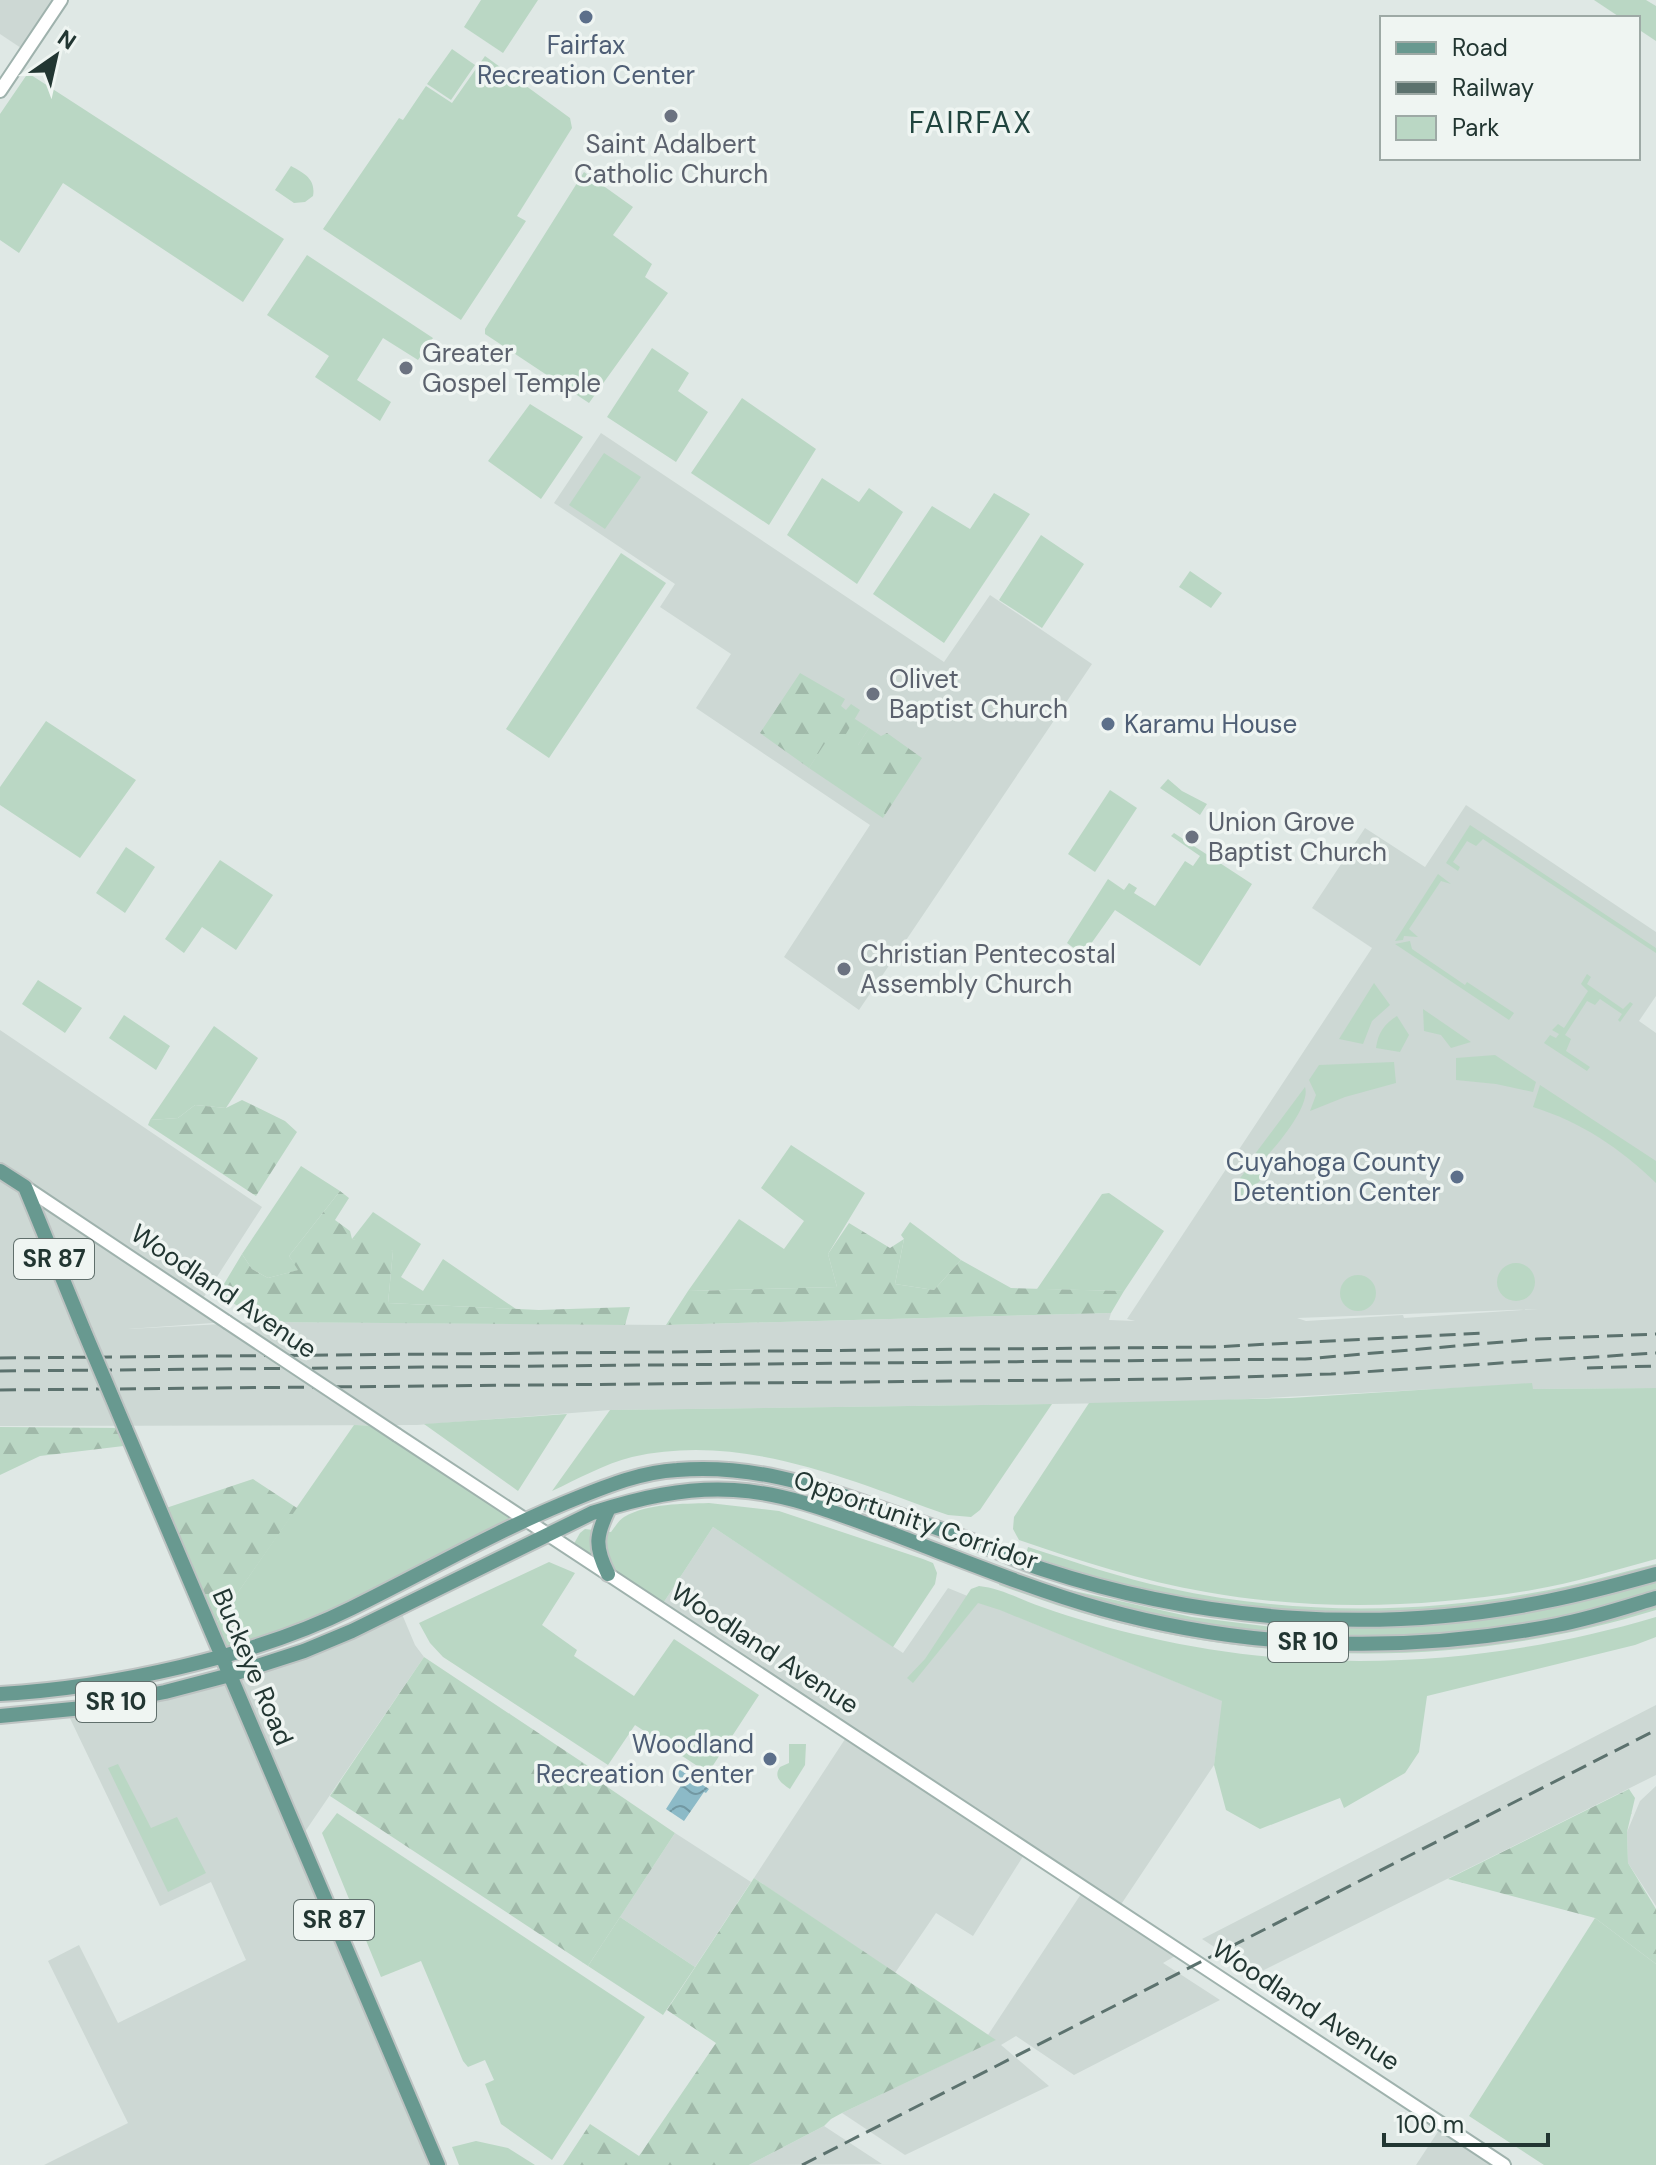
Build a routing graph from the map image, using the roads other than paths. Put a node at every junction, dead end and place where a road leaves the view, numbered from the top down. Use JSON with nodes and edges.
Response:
{"nodes":[{"id":1,"x":61,"y":0,"type":"edge"},
{"id":2,"x":0,"y":91,"type":"edge"},
{"id":3,"x":0,"y":1171,"type":"edge"},
{"id":4,"x":25,"y":1187,"type":"junction"},
{"id":5,"x":609,"y":1508,"type":"junction"},
{"id":6,"x":524,"y":1519,"type":"junction"},
{"id":7,"x":547,"y":1534,"type":"junction"},
{"id":8,"x":608,"y":1574,"type":"junction"},
{"id":9,"x":1656,"y":1574,"type":"edge"},
{"id":10,"x":1656,"y":1598,"type":"edge"},
{"id":11,"x":221,"y":1655,"type":"junction"},
{"id":12,"x":230,"y":1675,"type":"junction"},
{"id":13,"x":0,"y":1694,"type":"edge"},
{"id":14,"x":0,"y":1716,"type":"edge"},
{"id":15,"x":438,"y":2165,"type":"edge"},
{"id":16,"x":1504,"y":2165,"type":"edge"}],
"edges":[{"from":1,"to":2,"type":"main road"},
{"from":3,"to":4,"type":"main road","name":"Woodland Avenue"},
{"from":4,"to":6,"type":"main road","name":"Woodland Avenue","bridge":true},
{"from":4,"to":11,"type":"main road","name":"Buckeye Road","number":"SR 87","bridge":true},
{"from":5,"to":7,"type":"main road","name":"Opportunity Corridor","number":"SR 10"},
{"from":5,"to":8,"type":"main road"},
{"from":5,"to":10,"type":"main road","name":"Opportunity Corridor","number":"SR 10"},
{"from":6,"to":7,"type":"main road","name":"Woodland Avenue"},
{"from":6,"to":9,"type":"main road","name":"Opportunity Corridor","number":"SR 10"},
{"from":6,"to":11,"type":"main road","name":"Opportunity Corridor","number":"SR 10"},
{"from":7,"to":8,"type":"main road","name":"Woodland Avenue"},
{"from":7,"to":12,"type":"main road","name":"Opportunity Corridor","number":"SR 10"},
{"from":8,"to":16,"type":"main road","name":"Woodland Avenue"},
{"from":11,"to":12,"type":"main road","name":"Buckeye Road","number":"SR 87"},
{"from":11,"to":13,"type":"main road","name":"Opportunity Corridor","number":"SR 10"},
{"from":12,"to":14,"type":"main road","name":"Opportunity Corridor","number":"SR 10"},
{"from":12,"to":15,"type":"main road","name":"Buckeye Road","number":"SR 87"}]}
